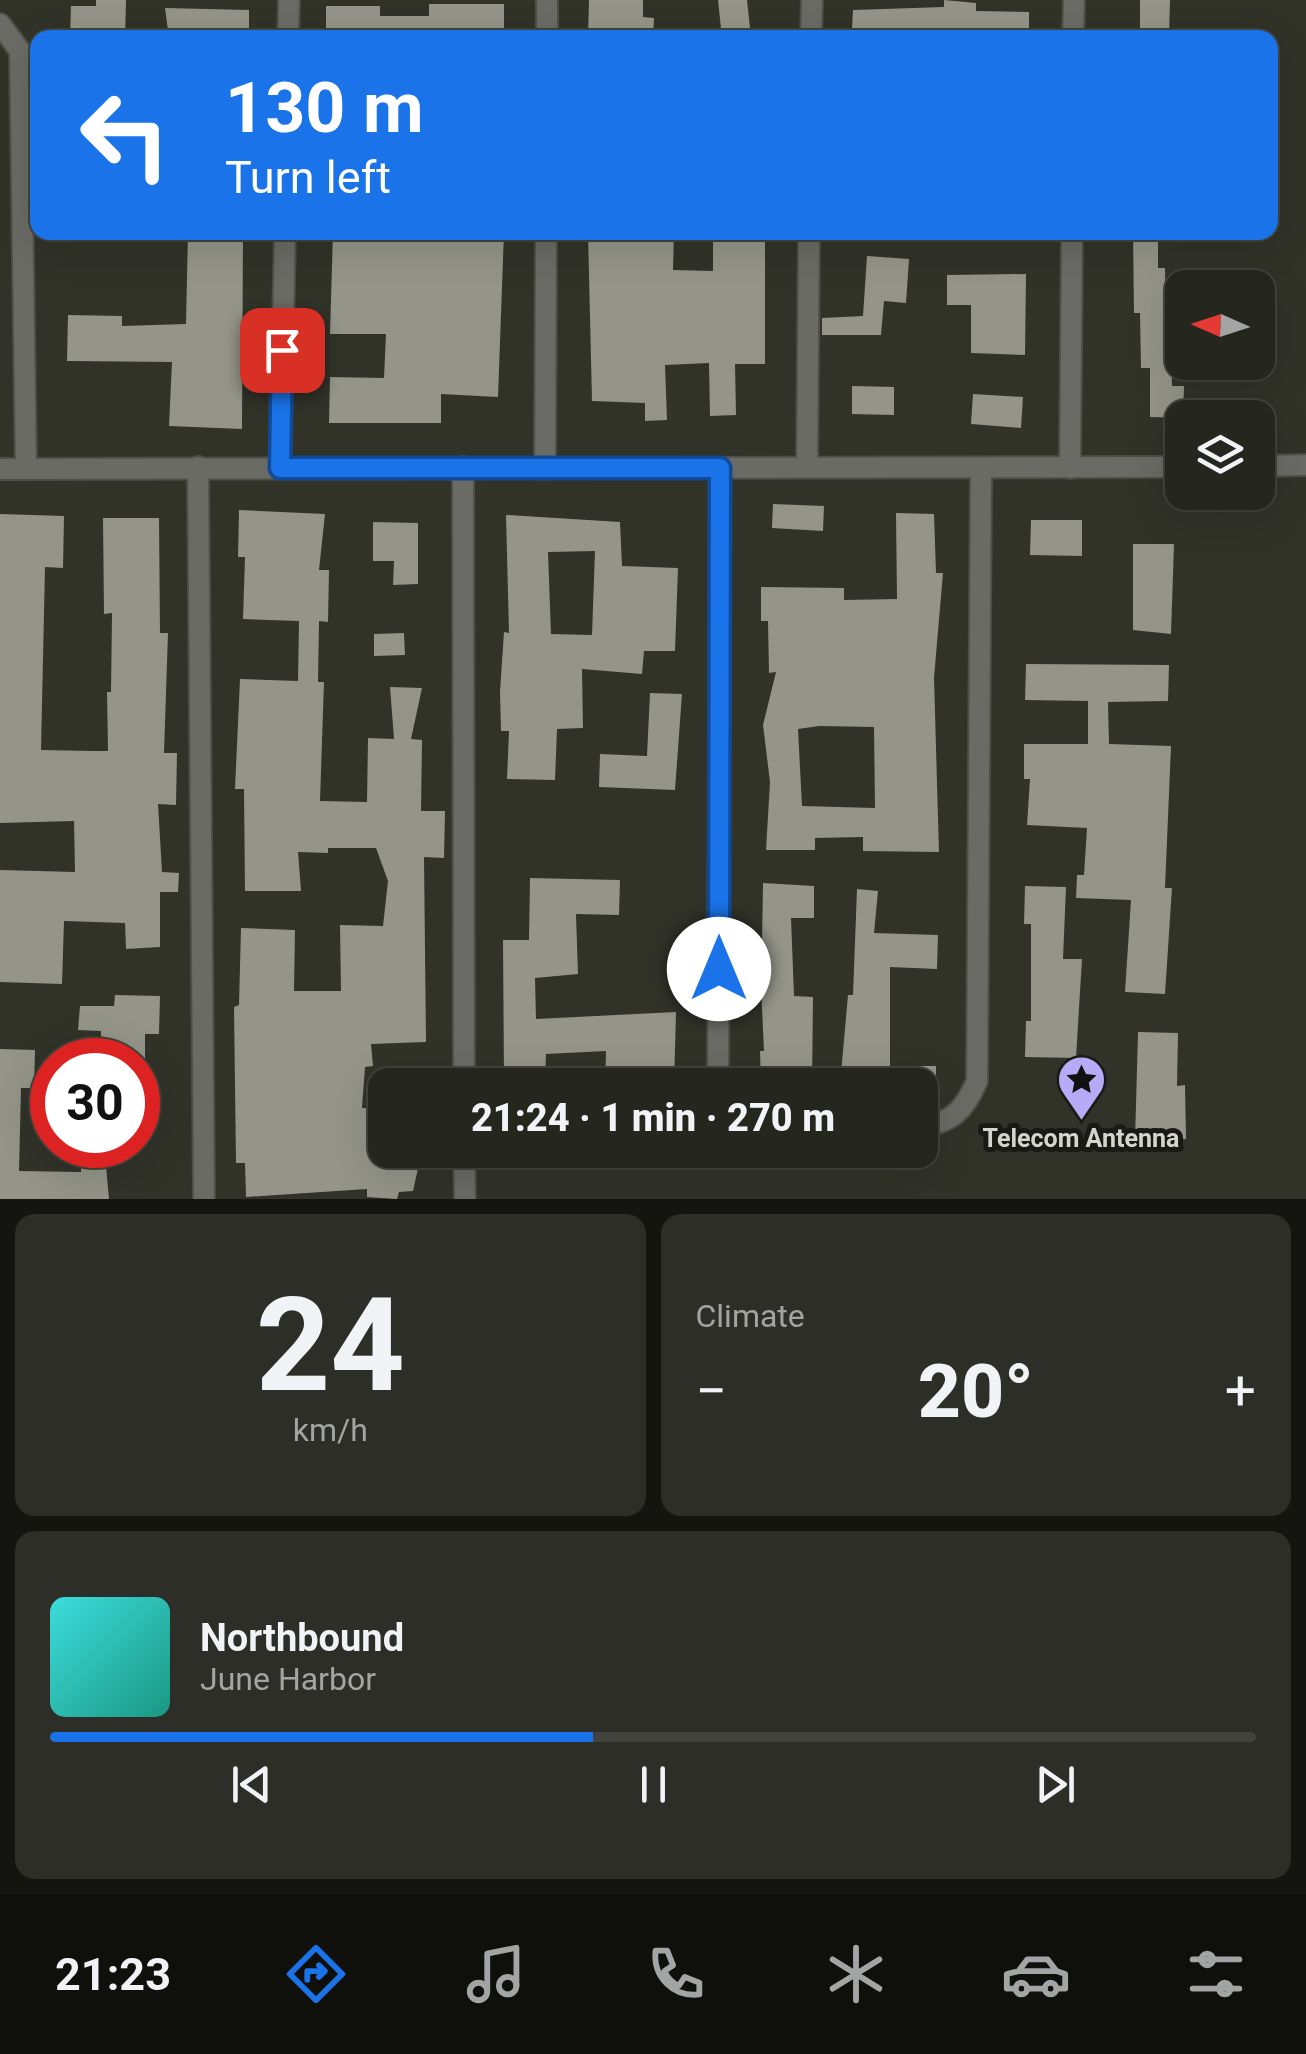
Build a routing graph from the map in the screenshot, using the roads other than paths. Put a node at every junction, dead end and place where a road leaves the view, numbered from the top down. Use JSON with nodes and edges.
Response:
{"nodes":[{"id":1,"x":289,"y":0,"type":"edge"},
{"id":2,"x":547,"y":0,"type":"edge"},
{"id":3,"x":812,"y":0,"type":"edge"},
{"id":4,"x":1074,"y":0,"type":"edge"},
{"id":5,"x":0,"y":24,"type":"edge"},
{"id":6,"x":288,"y":30,"type":"edge"},
{"id":7,"x":546,"y":30,"type":"edge"},
{"id":8,"x":811,"y":30,"type":"edge"},
{"id":9,"x":1073,"y":30,"type":"edge"},
{"id":10,"x":285,"y":240,"type":"edge"},
{"id":11,"x":546,"y":240,"type":"edge"},
{"id":12,"x":809,"y":240,"type":"edge"},
{"id":13,"x":1072,"y":240,"type":"edge"},
{"id":14,"x":1306,"y":465,"type":"edge"},
{"id":15,"x":1275,"y":466,"type":"edge"},
{"id":16,"x":198,"y":467,"type":"junction"},
{"id":17,"x":463,"y":467,"type":"junction"},
{"id":18,"x":1165,"y":467,"type":"edge"},
{"id":19,"x":280,"y":468,"type":"junction"},
{"id":20,"x":720,"y":468,"type":"junction"},
{"id":21,"x":806,"y":468,"type":"junction"},
{"id":22,"x":981,"y":468,"type":"junction"},
{"id":23,"x":1070,"y":468,"type":"junction"},
{"id":24,"x":0,"y":469,"type":"edge"},
{"id":25,"x":546,"y":469,"type":"junction"},
{"id":26,"x":26,"y":470,"type":"junction"},
{"id":27,"x":464,"y":1068,"type":"edge"},
{"id":28,"x":718,"y":1068,"type":"edge"},
{"id":29,"x":938,"y":1125,"type":"edge"},
{"id":30,"x":464,"y":1168,"type":"edge"},
{"id":31,"x":204,"y":1199,"type":"edge"},
{"id":32,"x":464,"y":1199,"type":"edge"}],
"edges":[{"from":1,"to":6,"type":"street"},
{"from":2,"to":7,"type":"street"},
{"from":3,"to":8,"type":"street"},
{"from":4,"to":9,"type":"street"},
{"from":5,"to":26,"type":"street"},
{"from":10,"to":19,"type":"street"},
{"from":11,"to":25,"type":"street"},
{"from":12,"to":21,"type":"street"},
{"from":13,"to":23,"type":"street"},
{"from":14,"to":15,"type":"street"},
{"from":16,"to":19,"type":"street"},
{"from":16,"to":26,"type":"street"},
{"from":16,"to":31,"type":"street"},
{"from":17,"to":19,"type":"street"},
{"from":17,"to":25,"type":"street"},
{"from":17,"to":27,"type":"street"},
{"from":18,"to":23,"type":"street"},
{"from":20,"to":21,"type":"street"},
{"from":20,"to":25,"type":"street"},
{"from":20,"to":28,"type":"street"},
{"from":21,"to":22,"type":"street"},
{"from":22,"to":23,"type":"street"},
{"from":22,"to":29,"type":"street"},
{"from":24,"to":26,"type":"street"},
{"from":30,"to":32,"type":"street"}]}
